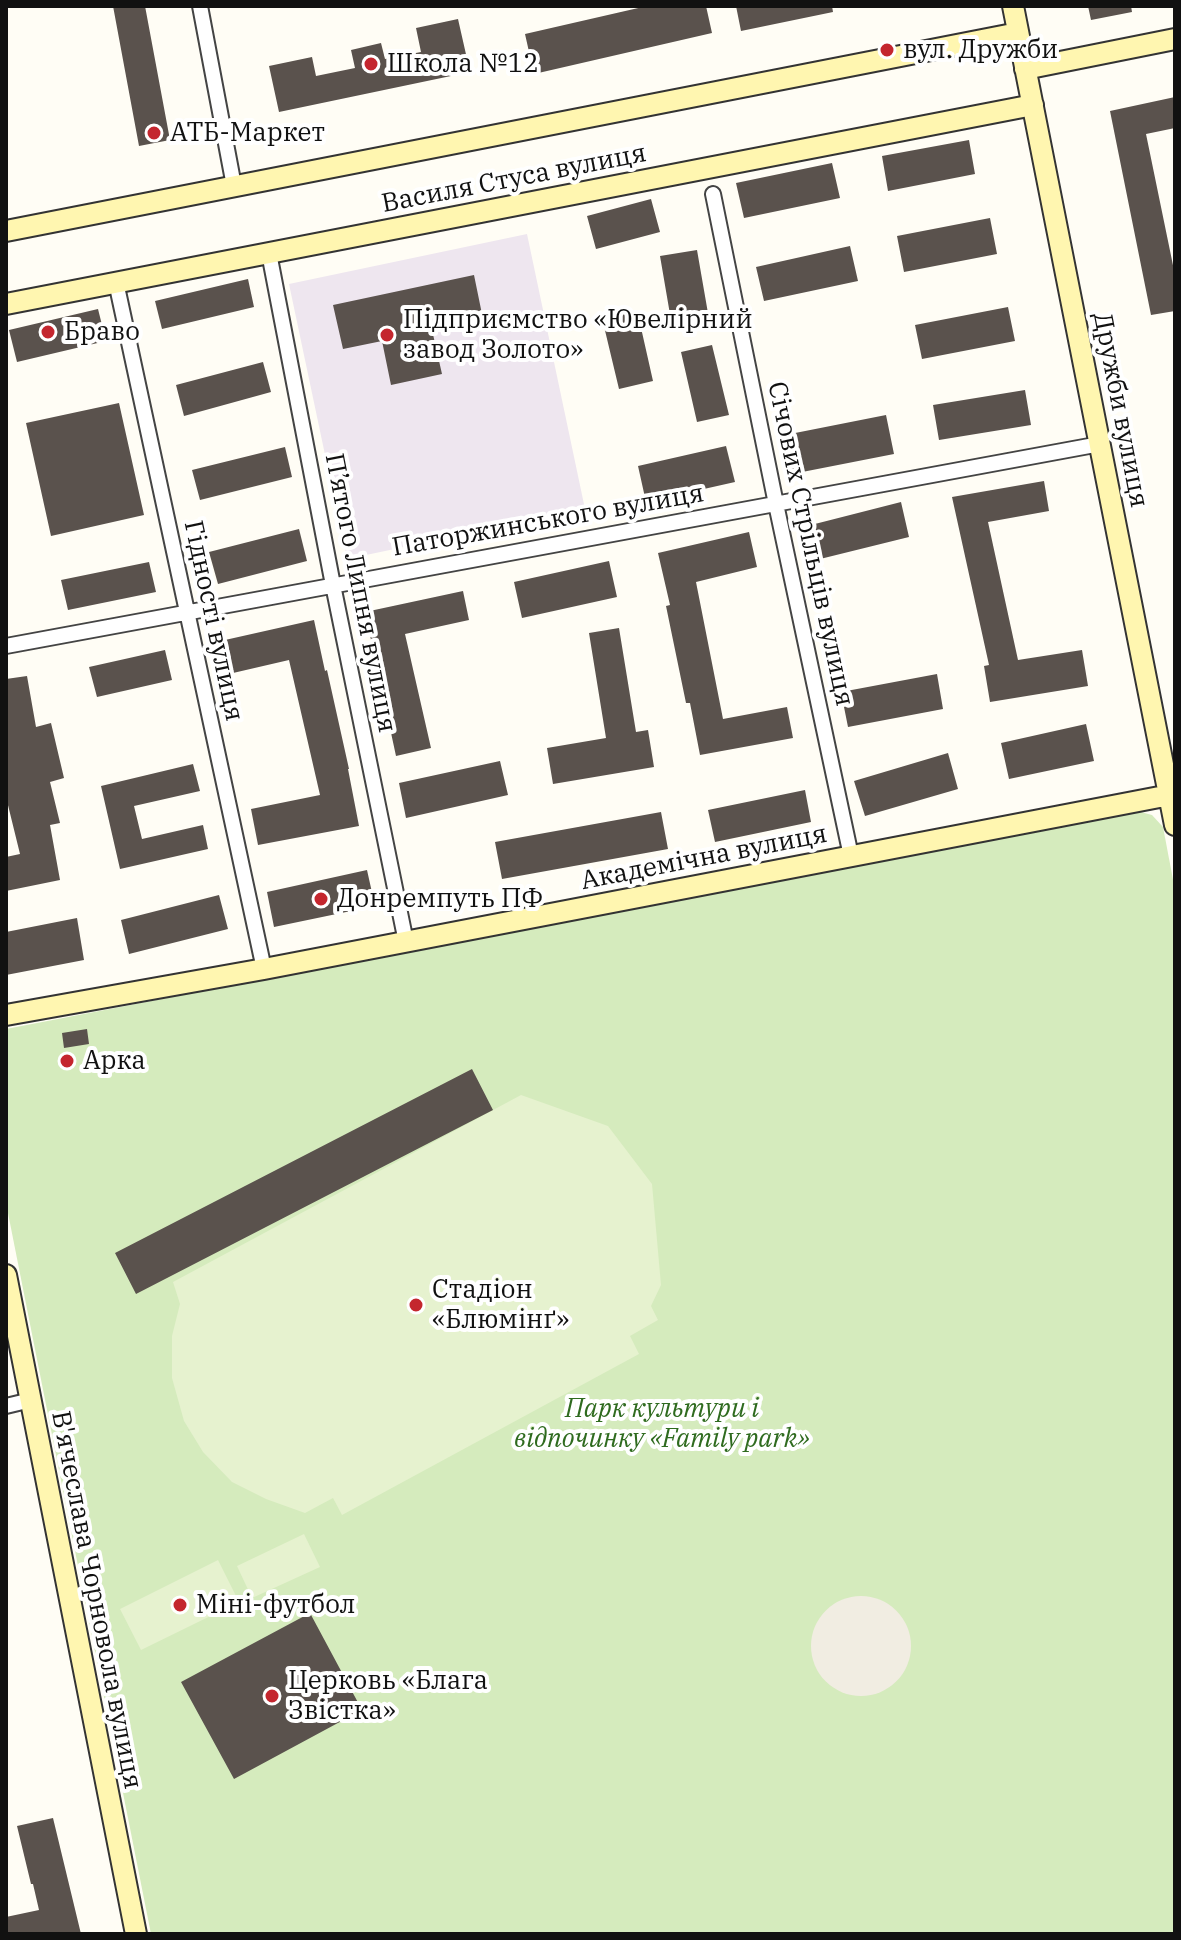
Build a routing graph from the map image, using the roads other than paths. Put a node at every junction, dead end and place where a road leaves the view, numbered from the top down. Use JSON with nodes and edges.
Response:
{"nodes":[{"id":1,"x":200,"y":6,"type":"edge"},
{"id":2,"x":1013,"y":6,"type":"edge"},
{"id":3,"x":1018,"y":33,"type":"junction"},
{"id":4,"x":1175,"y":39,"type":"edge"},
{"id":5,"x":1025,"y":69,"type":"junction"},
{"id":6,"x":1033,"y":105,"type":"junction"},
{"id":7,"x":234,"y":186,"type":"junction"},
{"id":8,"x":713,"y":194,"type":"dead end"},
{"id":9,"x":6,"y":231,"type":"edge"},
{"id":10,"x":269,"y":253,"type":"junction"},
{"id":11,"x":116,"y":282,"type":"junction"},
{"id":12,"x":6,"y":304,"type":"edge"},
{"id":13,"x":1100,"y":444,"type":"junction"},
{"id":14,"x":776,"y":504,"type":"junction"},
{"id":15,"x":333,"y":585,"type":"junction"},
{"id":16,"x":186,"y":612,"type":"junction"},
{"id":17,"x":6,"y":646,"type":"edge"},
{"id":18,"x":1172,"y":795,"type":"edge"},
{"id":19,"x":1175,"y":825,"type":"edge"},
{"id":20,"x":851,"y":856,"type":"junction"},
{"id":21,"x":406,"y":942,"type":"junction"},
{"id":22,"x":264,"y":969,"type":"junction"},
{"id":23,"x":6,"y":1015,"type":"edge"},
{"id":24,"x":6,"y":1275,"type":"edge"},
{"id":25,"x":31,"y":1400,"type":"junction"},
{"id":26,"x":6,"y":1406,"type":"edge"},
{"id":27,"x":136,"y":1934,"type":"edge"}],
"edges":[{"from":1,"to":7,"type":"street"},
{"from":2,"to":3,"type":"street","name":"Дружби вулиця"},
{"from":3,"to":5,"type":"street","name":"Дружби вулиця"},
{"from":3,"to":7,"type":"street","name":"Василя Стуса вулиця"},
{"from":4,"to":5,"type":"street"},
{"from":5,"to":6,"type":"street","name":"Дружби вулиця"},
{"from":6,"to":10,"type":"street","name":"Василя Стуса вулиця"},
{"from":6,"to":13,"type":"street","name":"Дружби вулиця"},
{"from":7,"to":9,"type":"street","name":"Василя Стуса вулиця"},
{"from":8,"to":14,"type":"street","name":"Січових Стрільців вулиця"},
{"from":10,"to":11,"type":"street","name":"Василя Стуса вулиця"},
{"from":10,"to":15,"type":"street","name":"П’ятого Липня вулиця"},
{"from":11,"to":12,"type":"street","name":"Василя Стуса вулиця"},
{"from":11,"to":16,"type":"street","name":"Гідності вулиця"},
{"from":13,"to":14,"type":"street","name":"Паторжинського вулиця"},
{"from":13,"to":18,"type":"street","name":"Дружби вулиця"},
{"from":14,"to":15,"type":"street","name":"Паторжинського вулиця"},
{"from":14,"to":20,"type":"street","name":"Січових Стрільців вулиця"},
{"from":15,"to":16,"type":"street","name":"Паторжинського вулиця"},
{"from":15,"to":21,"type":"street","name":"П’ятого Липня вулиця"},
{"from":16,"to":17,"type":"street","name":"Паторжинського вулиця"},
{"from":16,"to":22,"type":"street","name":"Гідності вулиця"},
{"from":18,"to":19,"type":"street","name":"Дружби вулиця"},
{"from":18,"to":20,"type":"street","name":"Академічна вулиця"},
{"from":20,"to":21,"type":"street","name":"Академічна вулиця"},
{"from":21,"to":22,"type":"street","name":"Академічна вулиця"},
{"from":22,"to":23,"type":"street","name":"Академічна вулиця"},
{"from":24,"to":25,"type":"street","name":"В'ячеслава Чорновола вулиця"},
{"from":25,"to":26,"type":"street"},
{"from":25,"to":27,"type":"street","name":"В'ячеслава Чорновола вулиця"}]}
